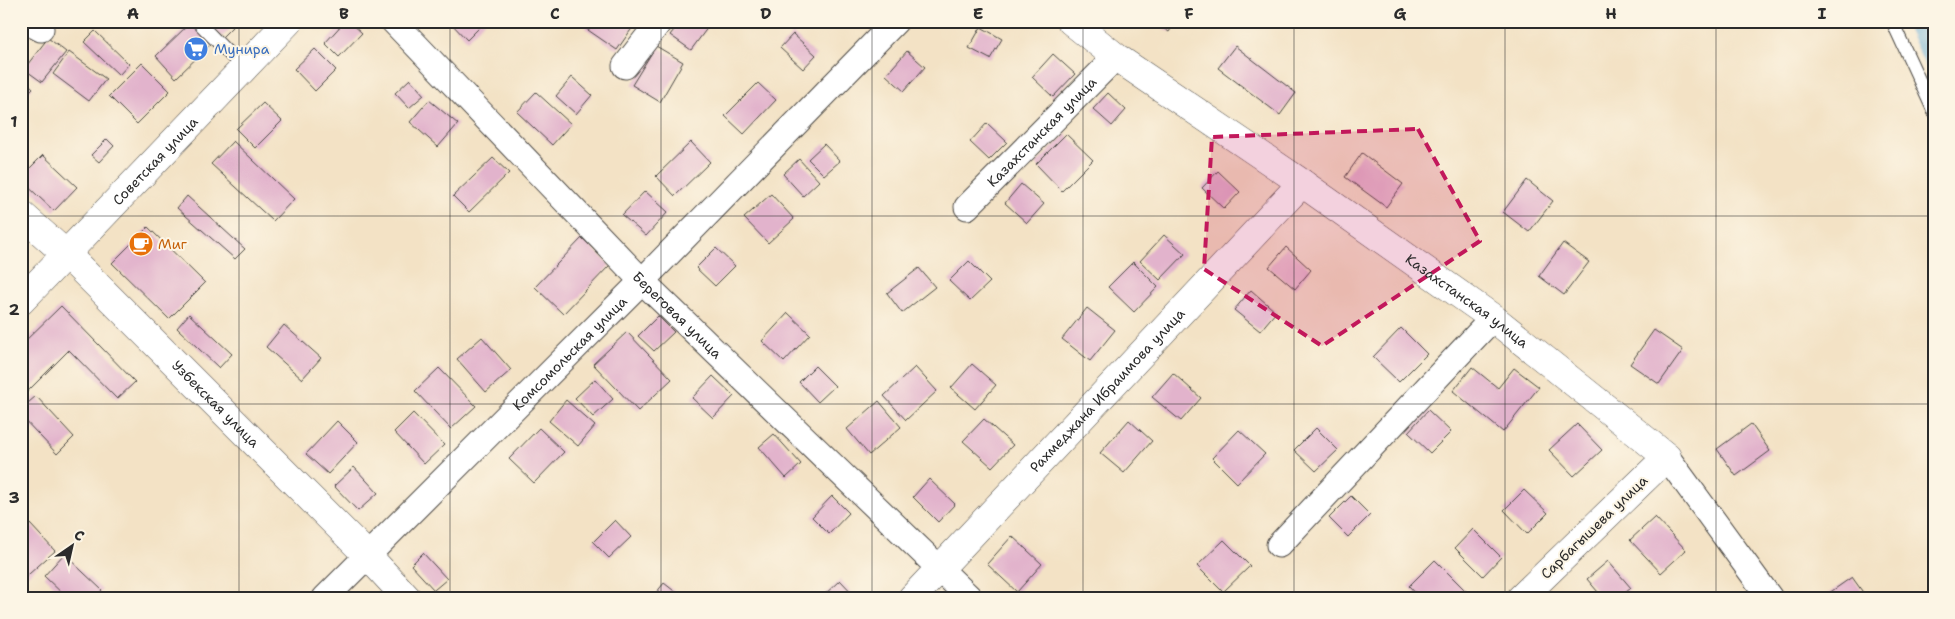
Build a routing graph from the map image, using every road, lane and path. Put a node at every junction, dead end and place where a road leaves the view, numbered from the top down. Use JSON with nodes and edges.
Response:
{"nodes":[{"id":1,"x":197,"y":21,"type":"edge"},
{"id":2,"x":289,"y":21,"type":"edge"},
{"id":3,"x":393,"y":21,"type":"edge"},
{"id":4,"x":660,"y":21,"type":"edge"},
{"id":5,"x":896,"y":21,"type":"edge"},
{"id":6,"x":1071,"y":21,"type":"edge"},
{"id":7,"x":1892,"y":21,"type":"edge"},
{"id":8,"x":1116,"y":56,"type":"junction"},
{"id":9,"x":625,"y":66,"type":"dead end"},
{"id":10,"x":242,"y":68,"type":"junction"},
{"id":11,"x":1934,"y":112,"type":"edge"},
{"id":12,"x":1302,"y":184,"type":"junction"},
{"id":13,"x":967,"y":206,"type":"dead end"},
{"id":14,"x":21,"y":214,"type":"edge"},
{"id":15,"x":67,"y":255,"type":"junction"},
{"id":16,"x":642,"y":281,"type":"junction"},
{"id":17,"x":21,"y":301,"type":"edge"},
{"id":18,"x":1494,"y":318,"type":"junction"},
{"id":19,"x":1667,"y":457,"type":"junction"},
{"id":20,"x":1279,"y":544,"type":"dead end"},
{"id":21,"x":367,"y":555,"type":"junction"},
{"id":22,"x":941,"y":568,"type":"junction"},
{"id":23,"x":325,"y":598,"type":"edge"},
{"id":24,"x":407,"y":598,"type":"edge"},
{"id":25,"x":912,"y":598,"type":"edge"},
{"id":26,"x":970,"y":598,"type":"edge"},
{"id":27,"x":1521,"y":598,"type":"edge"},
{"id":28,"x":1770,"y":598,"type":"edge"}],
"edges":[{"from":1,"to":10,"type":"lane"},
{"from":2,"to":10,"type":"street","name":"Советская улица"},
{"from":3,"to":16,"type":"street","name":"Береговая улица"},
{"from":4,"to":9,"type":"street"},
{"from":5,"to":16,"type":"street","name":"Комсомольская улица"},
{"from":6,"to":8,"type":"street","name":"Казахстанская улица"},
{"from":7,"to":11,"type":"lane"},
{"from":8,"to":12,"type":"street","name":"Казахстанская улица"},
{"from":8,"to":13,"type":"street","name":"Казахстанская улица"},
{"from":10,"to":15,"type":"street","name":"Советская улица"},
{"from":12,"to":18,"type":"street","name":"Казахстанская улица"},
{"from":12,"to":22,"type":"street","name":"Рахмеджана Ибраимова улица"},
{"from":14,"to":15,"type":"street","name":"Узбекская улица"},
{"from":15,"to":17,"type":"street","name":"Советская улица"},
{"from":15,"to":21,"type":"street","name":"Узбекская улица"},
{"from":16,"to":21,"type":"street","name":"Комсомольская улица"},
{"from":16,"to":22,"type":"street","name":"Береговая улица"},
{"from":18,"to":19,"type":"street","name":"Казахстанская улица"},
{"from":18,"to":20,"type":"street"},
{"from":19,"to":27,"type":"street","name":"Сарбагышева улица"},
{"from":19,"to":28,"type":"street","name":"Казахстанская улица"},
{"from":21,"to":23,"type":"street","name":"Комсомольская улица"},
{"from":21,"to":24,"type":"street","name":"Узбекская улица"},
{"from":22,"to":25,"type":"street","name":"Рахмеджана Ибраимова улица"},
{"from":22,"to":26,"type":"street","name":"Береговая улица"}]}
